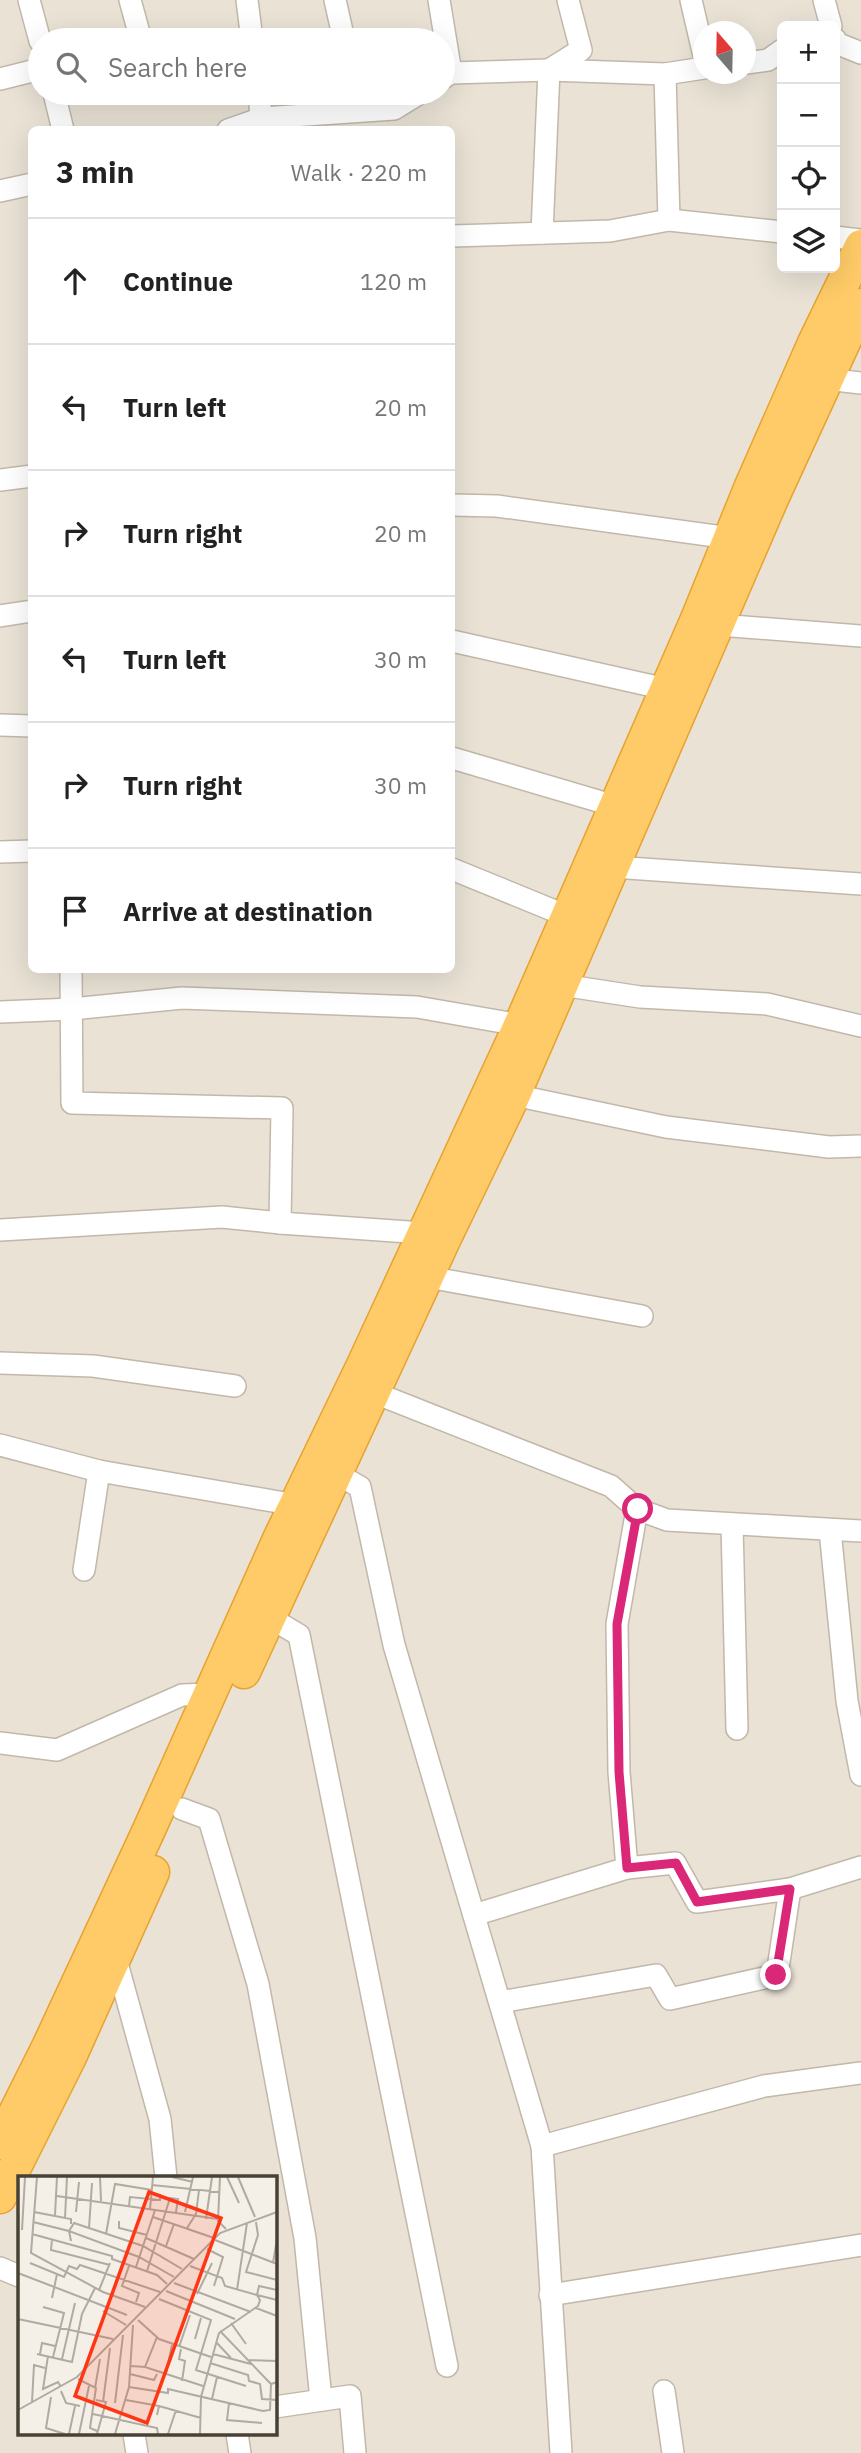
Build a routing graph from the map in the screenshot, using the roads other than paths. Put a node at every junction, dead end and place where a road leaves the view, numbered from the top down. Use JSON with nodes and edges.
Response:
{"nodes":[{"id":1,"x":30,"y":0,"type":"edge"},
{"id":2,"x":130,"y":0,"type":"edge"},
{"id":3,"x":247,"y":0,"type":"edge"},
{"id":4,"x":335,"y":0,"type":"edge"},
{"id":5,"x":439,"y":0,"type":"edge"},
{"id":6,"x":568,"y":0,"type":"edge"},
{"id":7,"x":691,"y":0,"type":"edge"},
{"id":8,"x":696,"y":21,"type":"edge"},
{"id":9,"x":37,"y":28,"type":"edge"},
{"id":10,"x":138,"y":28,"type":"edge"},
{"id":11,"x":250,"y":28,"type":"edge"},
{"id":12,"x":341,"y":28,"type":"edge"},
{"id":13,"x":442,"y":28,"type":"edge"},
{"id":14,"x":840,"y":45,"type":"edge"},
{"id":15,"x":861,"y":53,"type":"edge"},
{"id":16,"x":777,"y":54,"type":"edge"},
{"id":17,"x":756,"y":61,"type":"edge"},
{"id":18,"x":549,"y":70,"type":"junction"},
{"id":19,"x":693,"y":70,"type":"edge"},
{"id":20,"x":28,"y":72,"type":"edge"},
{"id":21,"x":665,"y":74,"type":"junction"},
{"id":22,"x":455,"y":76,"type":"edge"},
{"id":23,"x":0,"y":79,"type":"edge"},
{"id":24,"x":57,"y":105,"type":"edge"},
{"id":25,"x":260,"y":105,"type":"edge"},
{"id":26,"x":344,"y":105,"type":"edge"},
{"id":27,"x":373,"y":105,"type":"edge"},
{"id":28,"x":400,"y":105,"type":"edge"},
{"id":29,"x":262,"y":124,"type":"edge"},
{"id":30,"x":62,"y":126,"type":"edge"},
{"id":31,"x":28,"y":185,"type":"edge"},
{"id":32,"x":0,"y":191,"type":"edge"},
{"id":33,"x":669,"y":220,"type":"junction"},
{"id":34,"x":777,"y":231,"type":"edge"},
{"id":35,"x":541,"y":233,"type":"junction"},
{"id":36,"x":455,"y":236,"type":"edge"},
{"id":37,"x":840,"y":238,"type":"edge"},
{"id":38,"x":861,"y":240,"type":"edge"},
{"id":39,"x":861,"y":246,"type":"edge"},
{"id":40,"x":861,"y":305,"type":"edge"},
{"id":41,"x":826,"y":379,"type":"junction"},
{"id":42,"x":861,"y":383,"type":"edge"},
{"id":43,"x":28,"y":476,"type":"edge"},
{"id":44,"x":0,"y":480,"type":"edge"},
{"id":45,"x":455,"y":505,"type":"edge"},
{"id":46,"x":730,"y":538,"type":"junction"},
{"id":47,"x":28,"y":612,"type":"edge"},
{"id":48,"x":0,"y":616,"type":"edge"},
{"id":49,"x":708,"y":622,"type":"junction"},
{"id":50,"x":861,"y":636,"type":"edge"},
{"id":51,"x":455,"y":642,"type":"edge"},
{"id":52,"x":677,"y":693,"type":"junction"},
{"id":53,"x":0,"y":725,"type":"edge"},
{"id":54,"x":28,"y":726,"type":"edge"},
{"id":55,"x":455,"y":759,"type":"edge"},
{"id":56,"x":615,"y":806,"type":"junction"},
{"id":57,"x":28,"y":851,"type":"edge"},
{"id":58,"x":0,"y":852,"type":"edge"},
{"id":59,"x":613,"y":867,"type":"junction"},
{"id":60,"x":455,"y":870,"type":"edge"},
{"id":61,"x":861,"y":884,"type":"edge"},
{"id":62,"x":578,"y":920,"type":"junction"},
{"id":63,"x":71,"y":973,"type":"edge"},
{"id":64,"x":562,"y":985,"type":"junction"},
{"id":65,"x":72,"y":1009,"type":"junction"},
{"id":66,"x":0,"y":1012,"type":"edge"},
{"id":67,"x":520,"y":1025,"type":"junction"},
{"id":68,"x":861,"y":1026,"type":"edge"},
{"id":69,"x":514,"y":1095,"type":"junction"},
{"id":70,"x":861,"y":1146,"type":"edge"},
{"id":71,"x":280,"y":1223,"type":"junction"},
{"id":72,"x":0,"y":1230,"type":"edge"},
{"id":73,"x":423,"y":1233,"type":"junction"},
{"id":74,"x":428,"y":1277,"type":"junction"},
{"id":75,"x":642,"y":1316,"type":"dead end"},
{"id":76,"x":0,"y":1363,"type":"edge"},
{"id":77,"x":235,"y":1386,"type":"dead end"},
{"id":78,"x":364,"y":1388,"type":"junction"},
{"id":79,"x":0,"y":1446,"type":"edge"},
{"id":80,"x":99,"y":1471,"type":"junction"},
{"id":81,"x":337,"y":1474,"type":"junction"},
{"id":82,"x":296,"y":1505,"type":"junction"},
{"id":83,"x":638,"y":1509,"type":"junction"},
{"id":84,"x":732,"y":1524,"type":"junction"},
{"id":85,"x":830,"y":1530,"type":"junction"},
{"id":86,"x":861,"y":1531,"type":"edge"},
{"id":87,"x":84,"y":1570,"type":"dead end"},
{"id":88,"x":259,"y":1613,"type":"junction"},
{"id":89,"x":210,"y":1694,"type":"junction"},
{"id":90,"x":737,"y":1729,"type":"dead end"},
{"id":91,"x":0,"y":1743,"type":"edge"},
{"id":92,"x":861,"y":1775,"type":"edge"},
{"id":93,"x":172,"y":1805,"type":"junction"},
{"id":94,"x":861,"y":1867,"type":"edge"},
{"id":95,"x":627,"y":1868,"type":"junction"},
{"id":96,"x":790,"y":1889,"type":"junction"},
{"id":97,"x":474,"y":1915,"type":"junction"},
{"id":98,"x":116,"y":1956,"type":"junction"},
{"id":99,"x":500,"y":2003,"type":"junction"},
{"id":100,"x":861,"y":2073,"type":"edge"},
{"id":101,"x":0,"y":2143,"type":"edge"},
{"id":102,"x":542,"y":2146,"type":"junction"},
{"id":103,"x":166,"y":2176,"type":"edge"},
{"id":104,"x":0,"y":2197,"type":"edge"},
{"id":105,"x":861,"y":2245,"type":"edge"},
{"id":106,"x":0,"y":2268,"type":"edge"},
{"id":107,"x":18,"y":2276,"type":"edge"},
{"id":108,"x":550,"y":2295,"type":"junction"},
{"id":109,"x":447,"y":2366,"type":"dead end"},
{"id":110,"x":664,"y":2391,"type":"dead end"},
{"id":111,"x":321,"y":2400,"type":"junction"},
{"id":112,"x":276,"y":2407,"type":"edge"},
{"id":113,"x":355,"y":2453,"type":"edge"},
{"id":114,"x":561,"y":2453,"type":"edge"},
{"id":115,"x":673,"y":2453,"type":"edge"}],
"edges":[{"from":1,"to":9,"type":"street"},
{"from":2,"to":10,"type":"street"},
{"from":3,"to":11,"type":"street"},
{"from":4,"to":12,"type":"street"},
{"from":5,"to":13,"type":"street"},
{"from":6,"to":18,"type":"street"},
{"from":7,"to":8,"type":"street"},
{"from":14,"to":15,"type":"street"},
{"from":16,"to":17,"type":"street"},
{"from":18,"to":21,"type":"street"},
{"from":18,"to":22,"type":"street"},
{"from":18,"to":35,"type":"street"},
{"from":19,"to":21,"type":"street"},
{"from":20,"to":23,"type":"street"},
{"from":21,"to":33,"type":"street"},
{"from":24,"to":30,"type":"street"},
{"from":25,"to":29,"type":"street"},
{"from":26,"to":29,"type":"street"},
{"from":27,"to":28,"type":"street"},
{"from":31,"to":32,"type":"street"},
{"from":33,"to":34,"type":"street"},
{"from":33,"to":35,"type":"street"},
{"from":35,"to":36,"type":"street"},
{"from":37,"to":38,"type":"street"},
{"from":39,"to":46,"type":"highway"},
{"from":40,"to":41,"type":"highway"},
{"from":41,"to":42,"type":"street"},
{"from":41,"to":49,"type":"highway"},
{"from":43,"to":44,"type":"street"},
{"from":45,"to":46,"type":"street"},
{"from":46,"to":49,"type":"highway"},
{"from":47,"to":48,"type":"street"},
{"from":49,"to":50,"type":"street"},
{"from":49,"to":52,"type":"highway"},
{"from":51,"to":52,"type":"street"},
{"from":52,"to":56,"type":"highway"},
{"from":52,"to":59,"type":"highway"},
{"from":53,"to":54,"type":"street"},
{"from":55,"to":56,"type":"street"},
{"from":56,"to":62,"type":"highway"},
{"from":57,"to":58,"type":"street"},
{"from":59,"to":61,"type":"street"},
{"from":59,"to":62,"type":"highway"},
{"from":60,"to":62,"type":"street"},
{"from":62,"to":64,"type":"highway"},
{"from":62,"to":67,"type":"highway"},
{"from":63,"to":65,"type":"street"},
{"from":64,"to":68,"type":"street"},
{"from":64,"to":69,"type":"highway"},
{"from":65,"to":66,"type":"street"},
{"from":65,"to":67,"type":"street"},
{"from":65,"to":71,"type":"street"},
{"from":67,"to":73,"type":"highway"},
{"from":69,"to":70,"type":"street"},
{"from":69,"to":74,"type":"highway"},
{"from":71,"to":72,"type":"street"},
{"from":71,"to":73,"type":"street"},
{"from":73,"to":78,"type":"highway"},
{"from":74,"to":75,"type":"street"},
{"from":74,"to":78,"type":"highway"},
{"from":76,"to":77,"type":"street"},
{"from":78,"to":81,"type":"highway"},
{"from":78,"to":82,"type":"highway"},
{"from":78,"to":83,"type":"street"},
{"from":79,"to":80,"type":"street"},
{"from":80,"to":82,"type":"street"},
{"from":80,"to":87,"type":"street"},
{"from":81,"to":88,"type":"highway"},
{"from":81,"to":97,"type":"street"},
{"from":82,"to":88,"type":"highway"},
{"from":83,"to":84,"type":"street"},
{"from":83,"to":95,"type":"street"},
{"from":84,"to":85,"type":"street"},
{"from":84,"to":90,"type":"street"},
{"from":85,"to":86,"type":"street"},
{"from":85,"to":92,"type":"street"},
{"from":88,"to":89,"type":"highway"},
{"from":88,"to":93,"type":"highway"},
{"from":88,"to":109,"type":"street"},
{"from":89,"to":91,"type":"street"},
{"from":89,"to":93,"type":"highway"},
{"from":93,"to":98,"type":"highway"},
{"from":93,"to":101,"type":"highway"},
{"from":93,"to":111,"type":"street"},
{"from":94,"to":96,"type":"street"},
{"from":95,"to":96,"type":"street"},
{"from":95,"to":97,"type":"street"},
{"from":96,"to":99,"type":"street"},
{"from":97,"to":99,"type":"street"},
{"from":98,"to":103,"type":"street"},
{"from":98,"to":104,"type":"highway"},
{"from":99,"to":102,"type":"street"},
{"from":100,"to":102,"type":"street"},
{"from":102,"to":108,"type":"street"},
{"from":105,"to":108,"type":"street"},
{"from":106,"to":107,"type":"street"},
{"from":108,"to":114,"type":"street"},
{"from":110,"to":115,"type":"street"},
{"from":111,"to":112,"type":"street"},
{"from":111,"to":113,"type":"street"}]}
